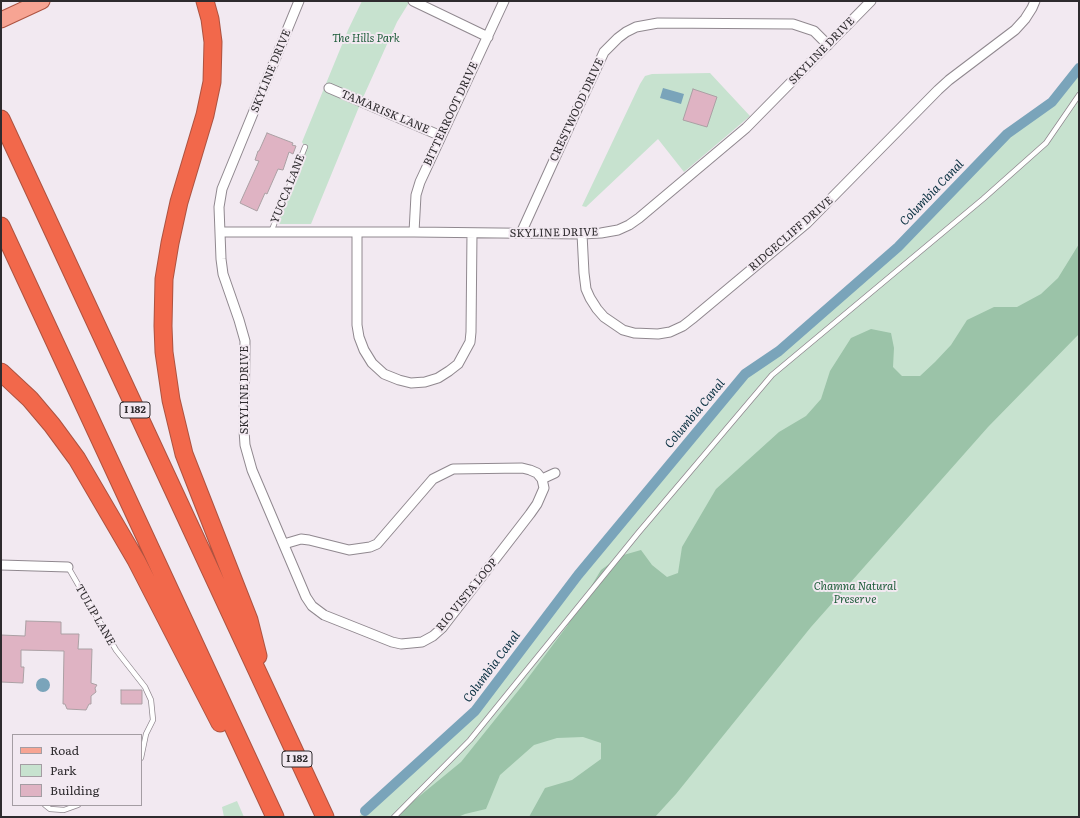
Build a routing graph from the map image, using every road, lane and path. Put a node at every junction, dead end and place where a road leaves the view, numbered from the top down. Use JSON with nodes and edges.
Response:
{"nodes":[{"id":1,"x":42,"y":1,"type":"edge"},
{"id":2,"x":205,"y":1,"type":"edge"},
{"id":3,"x":299,"y":1,"type":"edge"},
{"id":4,"x":413,"y":1,"type":"edge"},
{"id":5,"x":504,"y":1,"type":"edge"},
{"id":6,"x":871,"y":1,"type":"edge"},
{"id":7,"x":1035,"y":1,"type":"edge"},
{"id":8,"x":7,"y":17,"type":"edge"},
{"id":9,"x":488,"y":37,"type":"junction"},
{"id":10,"x":828,"y":45,"type":"junction"},
{"id":11,"x":329,"y":88,"type":"dead end"},
{"id":12,"x":1079,"y":95,"type":"edge"},
{"id":13,"x":1,"y":119,"type":"edge"},
{"id":14,"x":441,"y":136,"type":"junction"},
{"id":15,"x":305,"y":147,"type":"dead end"},
{"id":16,"x":1,"y":226,"type":"edge"},
{"id":17,"x":220,"y":232,"type":"junction"},
{"id":18,"x":271,"y":232,"type":"junction"},
{"id":19,"x":357,"y":232,"type":"junction"},
{"id":20,"x":414,"y":232,"type":"junction"},
{"id":21,"x":472,"y":233,"type":"junction"},
{"id":22,"x":521,"y":233,"type":"junction"},
{"id":23,"x":582,"y":234,"type":"junction"},
{"id":24,"x":1,"y":372,"type":"edge"},
{"id":25,"x":555,"y":473,"type":"dead end"},
{"id":26,"x":542,"y":479,"type":"junction"},
{"id":27,"x":284,"y":544,"type":"junction"},
{"id":28,"x":1,"y":565,"type":"edge"},
{"id":29,"x":68,"y":567,"type":"joint"},
{"id":30,"x":270,"y":700,"type":"junction"},
{"id":31,"x":142,"y":753,"type":"edge"},
{"id":32,"x":47,"y":806,"type":"edge"},
{"id":33,"x":75,"y":806,"type":"edge"},
{"id":34,"x":273,"y":811,"type":"edge"},
{"id":35,"x":325,"y":817,"type":"edge"},
{"id":36,"x":394,"y":817,"type":"edge"}],
"edges":[{"from":1,"to":8,"type":"main road"},
{"from":2,"to":30,"type":"highway"},
{"from":3,"to":17,"type":"street","name":"SKYLINE DRIVE"},
{"from":4,"to":9,"type":"street"},
{"from":5,"to":9,"type":"street","name":"BITTERROOT DRIVE"},
{"from":6,"to":10,"type":"street","name":"SKYLINE DRIVE"},
{"from":7,"to":23,"type":"street","name":"RIDGECLIFF DRIVE"},
{"from":9,"to":14,"type":"street","name":"BITTERROOT DRIVE"},
{"from":10,"to":22,"type":"street","name":"CRESTWOOD DRIVE"},
{"from":10,"to":23,"type":"street","name":"SKYLINE DRIVE"},
{"from":11,"to":14,"type":"street","name":"TAMARISK LANE"},
{"from":12,"to":36,"type":"lane"},
{"from":13,"to":30,"type":"highway","number":"I 182"},
{"from":14,"to":20,"type":"street","name":"BITTERROOT DRIVE"},
{"from":15,"to":18,"type":"lane","name":"YUCCA LANE"},
{"from":16,"to":34,"type":"highway"},
{"from":17,"to":18,"type":"street","name":"SKYLINE DRIVE"},
{"from":17,"to":27,"type":"street","name":"SKYLINE DRIVE"},
{"from":18,"to":19,"type":"street","name":"SKYLINE DRIVE"},
{"from":19,"to":20,"type":"street","name":"SKYLINE DRIVE"},
{"from":19,"to":21,"type":"street"},
{"from":20,"to":21,"type":"street","name":"SKYLINE DRIVE"},
{"from":21,"to":22,"type":"street","name":"SKYLINE DRIVE"},
{"from":22,"to":23,"type":"street","name":"SKYLINE DRIVE"},
{"from":24,"to":34,"type":"highway"},
{"from":25,"to":26,"type":"street"},
{"from":26,"to":27,"type":"street"},
{"from":26,"to":27,"type":"street","name":"RIO VISTA LOOP"},
{"from":28,"to":29,"type":"street","name":"TULIP LANE"},
{"from":29,"to":31,"type":"lane","name":"TULIP LANE"},
{"from":30,"to":35,"type":"highway","number":"I 182"},
{"from":32,"to":33,"type":"lane"}]}
